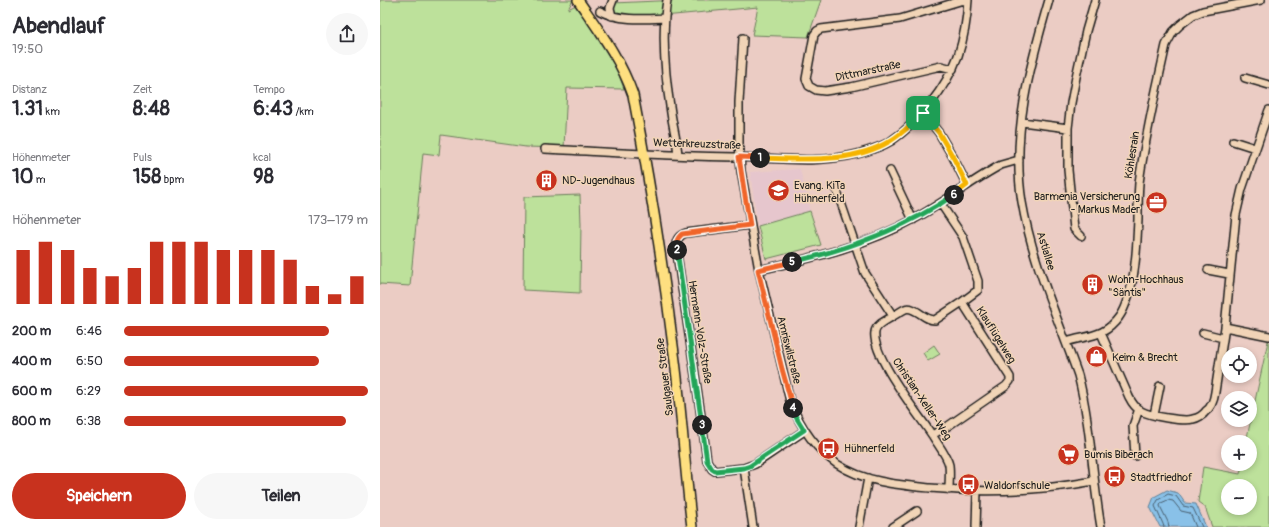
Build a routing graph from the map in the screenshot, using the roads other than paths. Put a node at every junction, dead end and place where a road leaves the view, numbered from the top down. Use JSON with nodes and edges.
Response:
{"nodes":[{"id":1,"x":578,"y":0,"type":"edge"},
{"id":2,"x":613,"y":0,"type":"edge"},
{"id":3,"x":667,"y":0,"type":"edge"},
{"id":4,"x":968,"y":0,"type":"edge"},
{"id":5,"x":1049,"y":0,"type":"edge"},
{"id":6,"x":1095,"y":0,"type":"edge"},
{"id":7,"x":1261,"y":0,"type":"edge"},
{"id":8,"x":600,"y":11,"type":"dead end"},
{"id":9,"x":612,"y":16,"type":"junction"},
{"id":10,"x":664,"y":18,"type":"junction"},
{"id":11,"x":743,"y":38,"type":"dead end"},
{"id":12,"x":953,"y":69,"type":"junction"},
{"id":13,"x":1245,"y":78,"type":"dead end"},
{"id":14,"x":1269,"y":84,"type":"edge"},
{"id":15,"x":1269,"y":110,"type":"edge"},
{"id":16,"x":923,"y":113,"type":"junction"},
{"id":17,"x":1022,"y":122,"type":"junction"},
{"id":18,"x":1068,"y":128,"type":"junction"},
{"id":19,"x":1233,"y":141,"type":"dead end"},
{"id":20,"x":1255,"y":148,"type":"junction"},
{"id":21,"x":546,"y":149,"type":"dead end"},
{"id":22,"x":644,"y":153,"type":"junction"},
{"id":23,"x":678,"y":155,"type":"junction"},
{"id":24,"x":739,"y":157,"type":"junction"},
{"id":25,"x":1019,"y":162,"type":"junction"},
{"id":26,"x":890,"y":171,"type":"dead end"},
{"id":27,"x":967,"y":185,"type":"junction"},
{"id":28,"x":836,"y":188,"type":"dead end"},
{"id":29,"x":941,"y":204,"type":"junction"},
{"id":30,"x":913,"y":220,"type":"junction"},
{"id":31,"x":750,"y":225,"type":"junction"},
{"id":32,"x":1081,"y":236,"type":"dead end"},
{"id":33,"x":855,"y":245,"type":"junction"},
{"id":34,"x":758,"y":270,"type":"junction"},
{"id":35,"x":1208,"y":270,"type":"dead end"},
{"id":36,"x":1229,"y":274,"type":"junction"},
{"id":37,"x":962,"y":302,"type":"junction"},
{"id":38,"x":893,"y":316,"type":"junction"},
{"id":39,"x":1225,"y":327,"type":"junction"},
{"id":40,"x":1101,"y":333,"type":"junction"},
{"id":41,"x":1203,"y":333,"type":"dead end"},
{"id":42,"x":1269,"y":336,"type":"edge"},
{"id":43,"x":1223,"y":338,"type":"junction"},
{"id":44,"x":1066,"y":342,"type":"junction"},
{"id":45,"x":1160,"y":386,"type":"dead end"},
{"id":46,"x":1139,"y":409,"type":"junction"},
{"id":47,"x":1154,"y":415,"type":"junction"},
{"id":48,"x":804,"y":430,"type":"junction"},
{"id":49,"x":932,"y":435,"type":"junction"},
{"id":50,"x":1135,"y":456,"type":"dead end"},
{"id":51,"x":744,"y":468,"type":"junction"},
{"id":52,"x":868,"y":478,"type":"junction"},
{"id":53,"x":1094,"y":482,"type":"junction"},
{"id":54,"x":949,"y":490,"type":"junction"},
{"id":55,"x":977,"y":491,"type":"junction"},
{"id":56,"x":917,"y":512,"type":"dead end"},
{"id":57,"x":692,"y":527,"type":"edge"},
{"id":58,"x":753,"y":527,"type":"edge"},
{"id":59,"x":859,"y":527,"type":"edge"},
{"id":60,"x":893,"y":527,"type":"edge"},
{"id":61,"x":976,"y":527,"type":"edge"},
{"id":62,"x":1101,"y":527,"type":"edge"}],
"edges":[{"from":1,"to":22,"type":"main road","name":"Saulgauer Straße"},
{"from":2,"to":9,"type":"street"},
{"from":3,"to":10,"type":"street"},
{"from":4,"to":12,"type":"street","name":"Wetterkreuzstraße"},
{"from":4,"to":12,"type":"street","name":"Dittmarstraße"},
{"from":5,"to":17,"type":"street","name":"Astiallee"},
{"from":6,"to":18,"type":"street"},
{"from":7,"to":40,"type":"street","name":"Köhlesrain"},
{"from":8,"to":9,"type":"street"},
{"from":9,"to":10,"type":"street"},
{"from":10,"to":23,"type":"street"},
{"from":11,"to":24,"type":"street","name":"Amriswilstraße"},
{"from":12,"to":16,"type":"street","name":"Wetterkreuzstraße"},
{"from":13,"to":14,"type":"street"},
{"from":15,"to":20,"type":"street"},
{"from":16,"to":24,"type":"street","name":"Wetterkreuzstraße"},
{"from":16,"to":27,"type":"street"},
{"from":17,"to":18,"type":"street"},
{"from":17,"to":25,"type":"street","name":"Astiallee"},
{"from":18,"to":32,"type":"street"},
{"from":19,"to":20,"type":"street"},
{"from":20,"to":36,"type":"street"},
{"from":21,"to":22,"type":"street"},
{"from":22,"to":23,"type":"street","name":"Wetterkreuzstraße"},
{"from":22,"to":57,"type":"main road","name":"Saulgauer Straße"},
{"from":23,"to":24,"type":"street","name":"Wetterkreuzstraße"},
{"from":24,"to":31,"type":"street","name":"Amriswilstraße"},
{"from":25,"to":27,"type":"street"},
{"from":25,"to":44,"type":"street","name":"Astiallee"},
{"from":26,"to":30,"type":"street"},
{"from":27,"to":29,"type":"street"},
{"from":28,"to":33,"type":"street"},
{"from":29,"to":30,"type":"street"},
{"from":29,"to":37,"type":"street","name":"Klauflügelweg"},
{"from":30,"to":33,"type":"street"},
{"from":31,"to":34,"type":"street","name":"Amriswilstraße"},
{"from":31,"to":51,"type":"street","name":"Hermann-Volz-Straße"},
{"from":33,"to":34,"type":"street"},
{"from":33,"to":38,"type":"street"},
{"from":34,"to":48,"type":"street","name":"Amriswilstraße"},
{"from":35,"to":36,"type":"street"},
{"from":36,"to":39,"type":"street"},
{"from":37,"to":38,"type":"street","name":"Klauflügelweg"},
{"from":37,"to":49,"type":"street","name":"Klauflügelweg"},
{"from":38,"to":49,"type":"street","name":"Christian-Xeller-Weg"},
{"from":39,"to":42,"type":"street"},
{"from":39,"to":43,"type":"street"},
{"from":40,"to":44,"type":"street","name":"Köhlesrain"},
{"from":40,"to":46,"type":"street"},
{"from":41,"to":43,"type":"street"},
{"from":43,"to":47,"type":"street"},
{"from":44,"to":53,"type":"street","name":"Astiallee"},
{"from":45,"to":47,"type":"street"},
{"from":46,"to":47,"type":"street"},
{"from":46,"to":50,"type":"street"},
{"from":48,"to":51,"type":"street","name":"Hermann-Volz-Straße"},
{"from":48,"to":52,"type":"street","name":"Amriswilstraße"},
{"from":49,"to":54,"type":"street","name":"Christian-Xeller-Weg"},
{"from":51,"to":58,"type":"street"},
{"from":52,"to":54,"type":"street","name":"Amriswilstraße"},
{"from":52,"to":59,"type":"street"},
{"from":53,"to":55,"type":"street","name":"Amriswilstraße"},
{"from":53,"to":62,"type":"street","name":"Astiallee"},
{"from":54,"to":55,"type":"street","name":"Amriswilstraße"},
{"from":55,"to":61,"type":"street"},
{"from":56,"to":60,"type":"street"}]}
